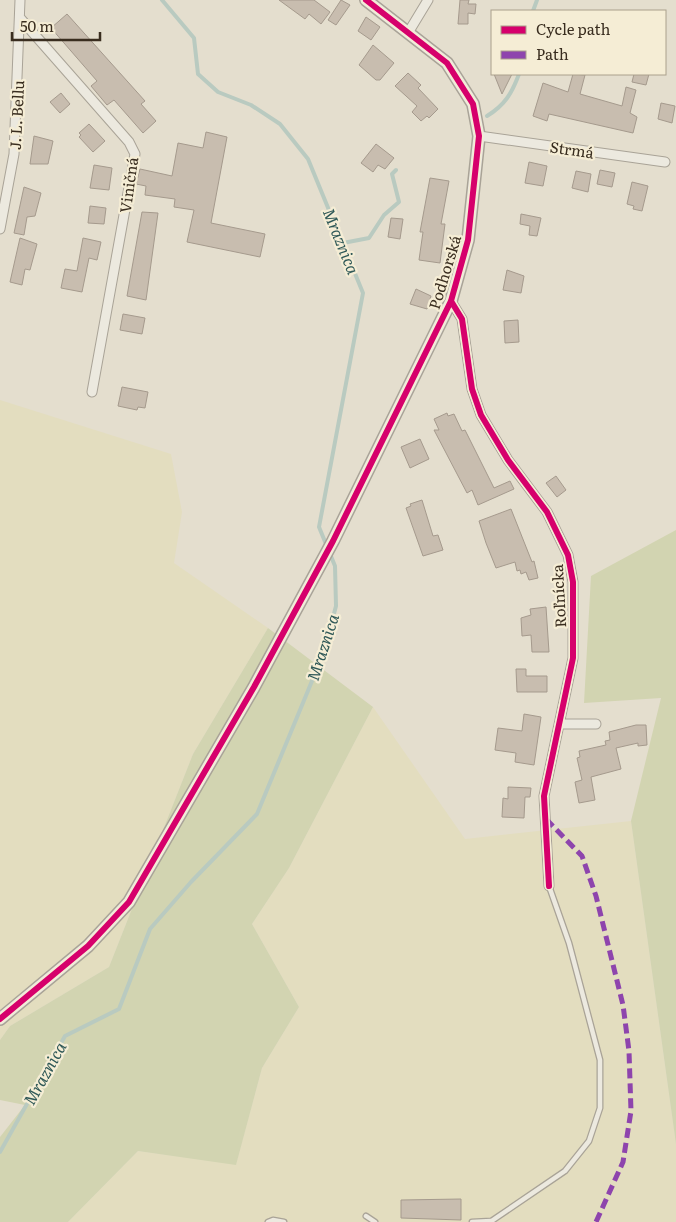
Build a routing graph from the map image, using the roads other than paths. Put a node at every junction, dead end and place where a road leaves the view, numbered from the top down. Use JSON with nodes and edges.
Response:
{"nodes":[{"id":1,"x":20,"y":0,"type":"edge"},
{"id":2,"x":366,"y":0,"type":"edge"},
{"id":3,"x":428,"y":0,"type":"edge"},
{"id":4,"x":20,"y":18,"type":"junction"},
{"id":5,"x":408,"y":33,"type":"junction"},
{"id":6,"x":479,"y":136,"type":"junction"},
{"id":7,"x":665,"y":162,"type":"dead end"},
{"id":8,"x":0,"y":229,"type":"edge"},
{"id":9,"x":451,"y":301,"type":"junction"},
{"id":10,"x":92,"y":392,"type":"dead end"},
{"id":11,"x":561,"y":724,"type":"junction"},
{"id":12,"x":596,"y":724,"type":"dead end"},
{"id":13,"x":549,"y":886,"type":"joint"},
{"id":14,"x":0,"y":1019,"type":"edge"},
{"id":15,"x":366,"y":1216,"type":"dead end"},
{"id":16,"x":268,"y":1222,"type":"edge"},
{"id":17,"x":284,"y":1222,"type":"edge"},
{"id":18,"x":375,"y":1222,"type":"edge"},
{"id":19,"x":472,"y":1222,"type":"edge"},
{"id":20,"x":490,"y":1222,"type":"edge"}],
"edges":[{"from":1,"to":4,"type":"street","name":"J. L. Bellu"},
{"from":2,"to":5,"type":"street","name":"Podhorská"},
{"from":3,"to":5,"type":"street"},
{"from":4,"to":8,"type":"street","name":"J. L. Bellu"},
{"from":4,"to":10,"type":"street","name":"Viničná"},
{"from":5,"to":6,"type":"street","name":"Podhorská"},
{"from":6,"to":7,"type":"street","name":"Strmá"},
{"from":6,"to":9,"type":"street","name":"Podhorská"},
{"from":9,"to":11,"type":"street","name":"Roľnícka"},
{"from":9,"to":14,"type":"street","name":"Podhorská"},
{"from":11,"to":12,"type":"street"},
{"from":11,"to":13,"type":"street","name":"Roľnícka"},
{"from":13,"to":20,"type":"lane"},
{"from":15,"to":18,"type":"lane"},
{"from":16,"to":17,"type":"lane"},
{"from":19,"to":20,"type":"lane"}]}
